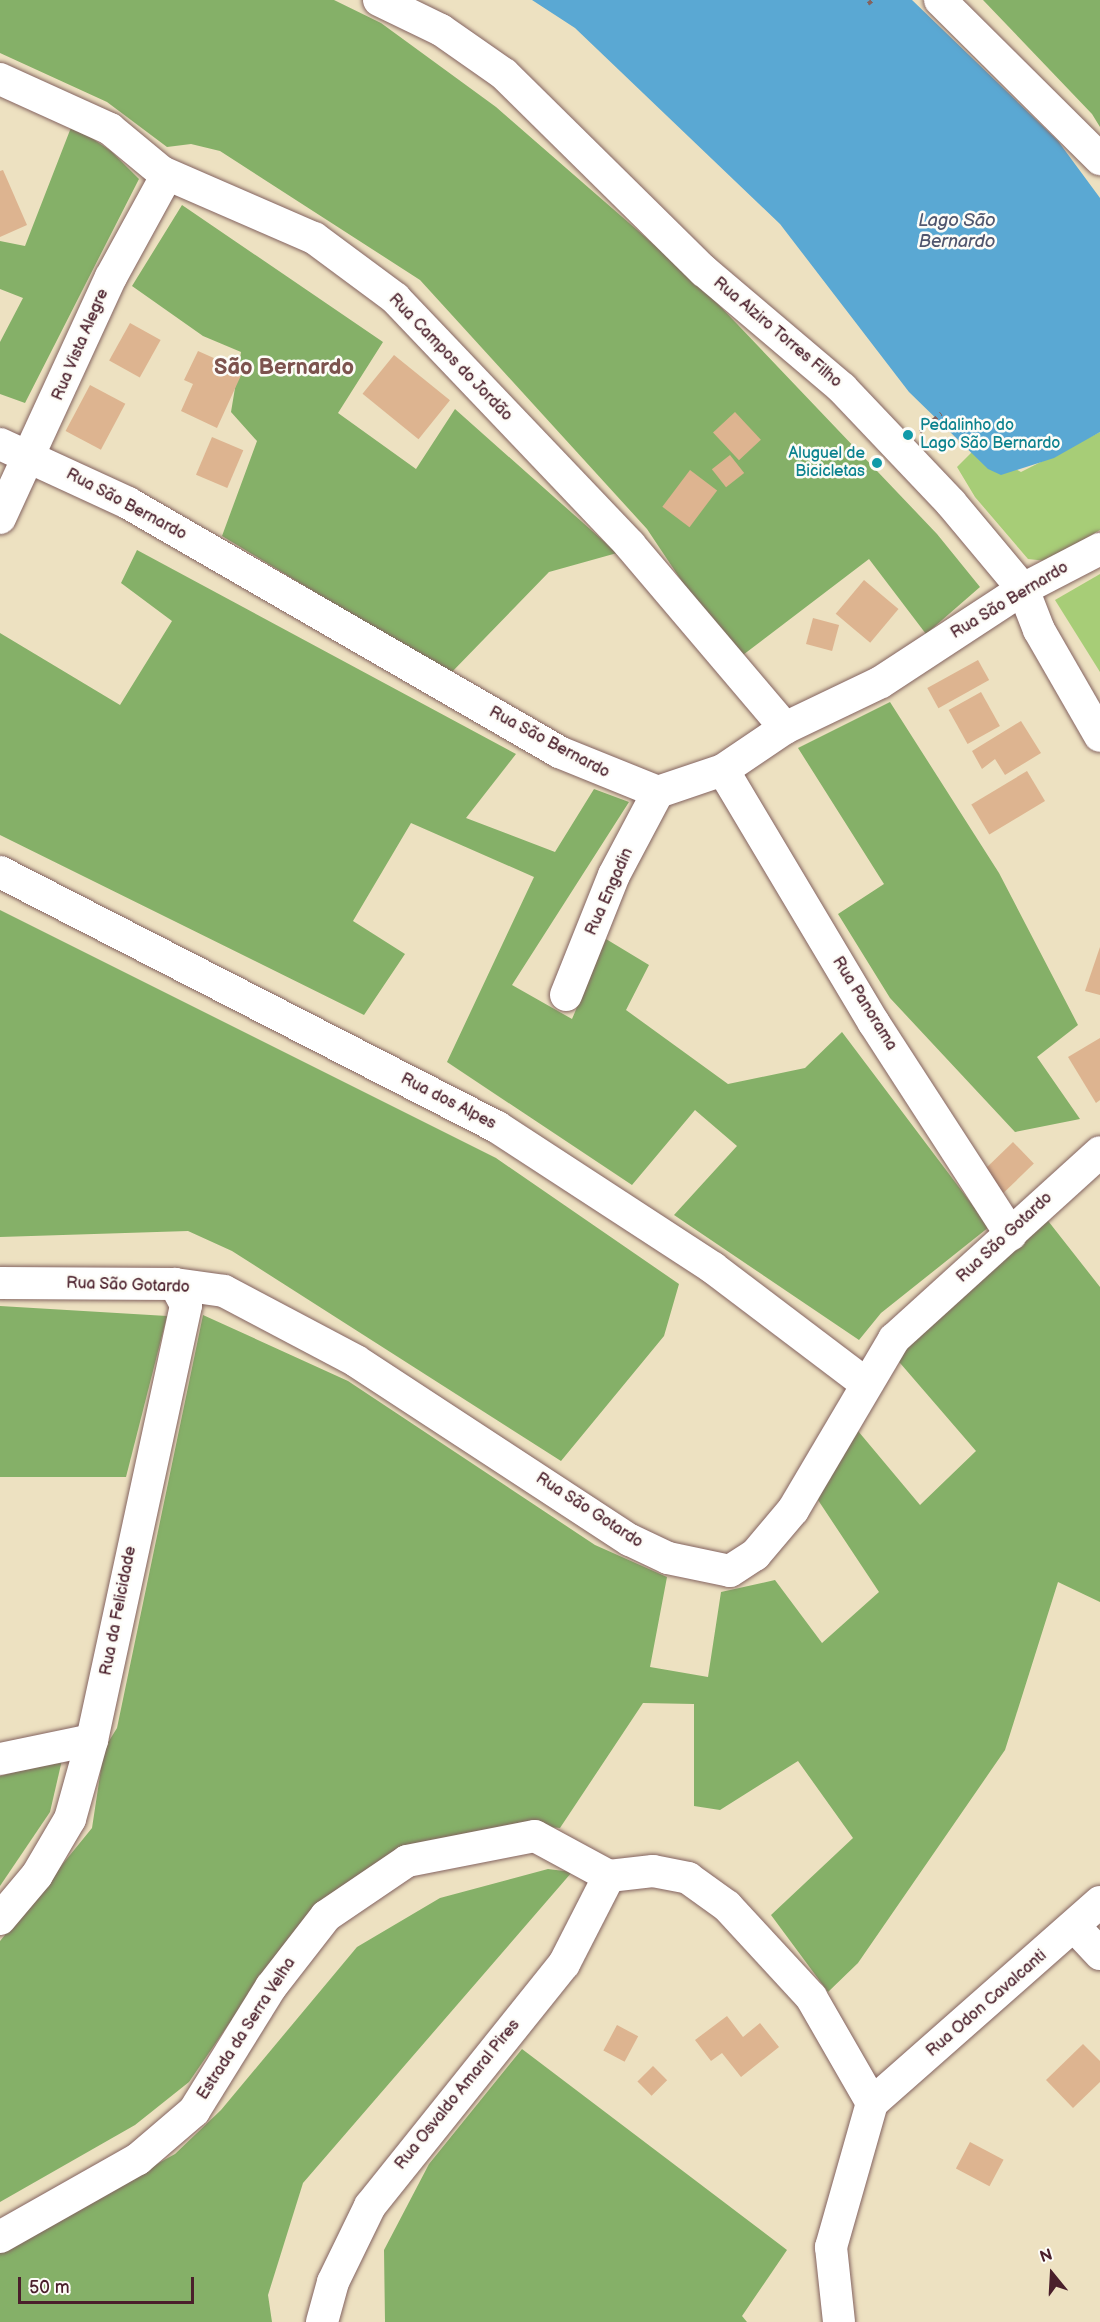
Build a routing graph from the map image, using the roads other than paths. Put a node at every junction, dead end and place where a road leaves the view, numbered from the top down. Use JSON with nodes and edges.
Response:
{"nodes":[{"id":1,"x":379,"y":0,"type":"edge"},
{"id":2,"x":940,"y":0,"type":"edge"},
{"id":3,"x":0,"y":79,"type":"edge"},
{"id":4,"x":1100,"y":159,"type":"edge"},
{"id":5,"x":162,"y":172,"type":"junction"},
{"id":6,"x":0,"y":444,"type":"edge"},
{"id":7,"x":32,"y":457,"type":"junction"},
{"id":8,"x":0,"y":518,"type":"edge"},
{"id":9,"x":1100,"y":549,"type":"edge"},
{"id":10,"x":1023,"y":589,"type":"junction"},
{"id":11,"x":785,"y":728,"type":"junction"},
{"id":12,"x":1100,"y":736,"type":"edge"},
{"id":13,"x":723,"y":770,"type":"junction"},
{"id":14,"x":658,"y":792,"type":"junction"},
{"id":15,"x":0,"y":872,"type":"edge"},
{"id":16,"x":566,"y":995,"type":"dead end"},
{"id":17,"x":1100,"y":1152,"type":"edge"},
{"id":18,"x":1011,"y":1235,"type":"junction"},
{"id":19,"x":0,"y":1283,"type":"edge"},
{"id":20,"x":175,"y":1284,"type":"junction"},
{"id":21,"x":864,"y":1382,"type":"junction"},
{"id":22,"x":92,"y":1740,"type":"junction"},
{"id":23,"x":0,"y":1760,"type":"edge"},
{"id":24,"x":609,"y":1876,"type":"junction"},
{"id":25,"x":1100,"y":1902,"type":"edge"},
{"id":26,"x":0,"y":1919,"type":"edge"},
{"id":27,"x":1076,"y":1927,"type":"junction"},
{"id":28,"x":1100,"y":1954,"type":"edge"},
{"id":29,"x":872,"y":2103,"type":"junction"},
{"id":30,"x":0,"y":2236,"type":"edge"},
{"id":31,"x":322,"y":2322,"type":"edge"},
{"id":32,"x":839,"y":2322,"type":"edge"}],
"edges":[{"from":1,"to":10,"type":"street","name":"Rua Alziro Torres Filho"},
{"from":2,"to":4,"type":"street"},
{"from":3,"to":5,"type":"street","name":"Rua Campos do Jordão"},
{"from":5,"to":7,"type":"street","name":"Rua Vista Alegre"},
{"from":5,"to":11,"type":"street","name":"Rua Campos do Jordão"},
{"from":6,"to":7,"type":"street","name":"Rua São Bernardo"},
{"from":7,"to":8,"type":"street","name":"Rua Vista Alegre"},
{"from":7,"to":14,"type":"street","name":"Rua São Bernardo"},
{"from":9,"to":10,"type":"street","name":"Rua São Bernardo"},
{"from":10,"to":11,"type":"street","name":"Rua São Bernardo"},
{"from":10,"to":12,"type":"street","name":"Rua Alziro Torres Filho"},
{"from":11,"to":13,"type":"street","name":"Rua São Bernardo"},
{"from":13,"to":14,"type":"street","name":"Rua São Bernardo"},
{"from":13,"to":18,"type":"street","name":"Rua Panorama"},
{"from":14,"to":16,"type":"street","name":"Rua Engadin"},
{"from":15,"to":21,"type":"street","name":"Rua dos Alpes"},
{"from":17,"to":18,"type":"street","name":"Rua São Gotardo"},
{"from":18,"to":21,"type":"street","name":"Rua São Gotardo"},
{"from":19,"to":20,"type":"street","name":"Rua São Gotardo"},
{"from":20,"to":21,"type":"street","name":"Rua São Gotardo"},
{"from":20,"to":22,"type":"street","name":"Rua da Felicidade"},
{"from":22,"to":23,"type":"street"},
{"from":22,"to":26,"type":"street","name":"Rua da Felicidade"},
{"from":24,"to":29,"type":"street"},
{"from":24,"to":30,"type":"street","name":"Estrada da Serra Velha"},
{"from":24,"to":31,"type":"street","name":"Rua Osvaldo Amaral Pires"},
{"from":25,"to":27,"type":"street","name":"Rua Odon Cavalcanti"},
{"from":27,"to":28,"type":"street"},
{"from":27,"to":29,"type":"street","name":"Rua Odon Cavalcanti"},
{"from":29,"to":32,"type":"street"}]}
